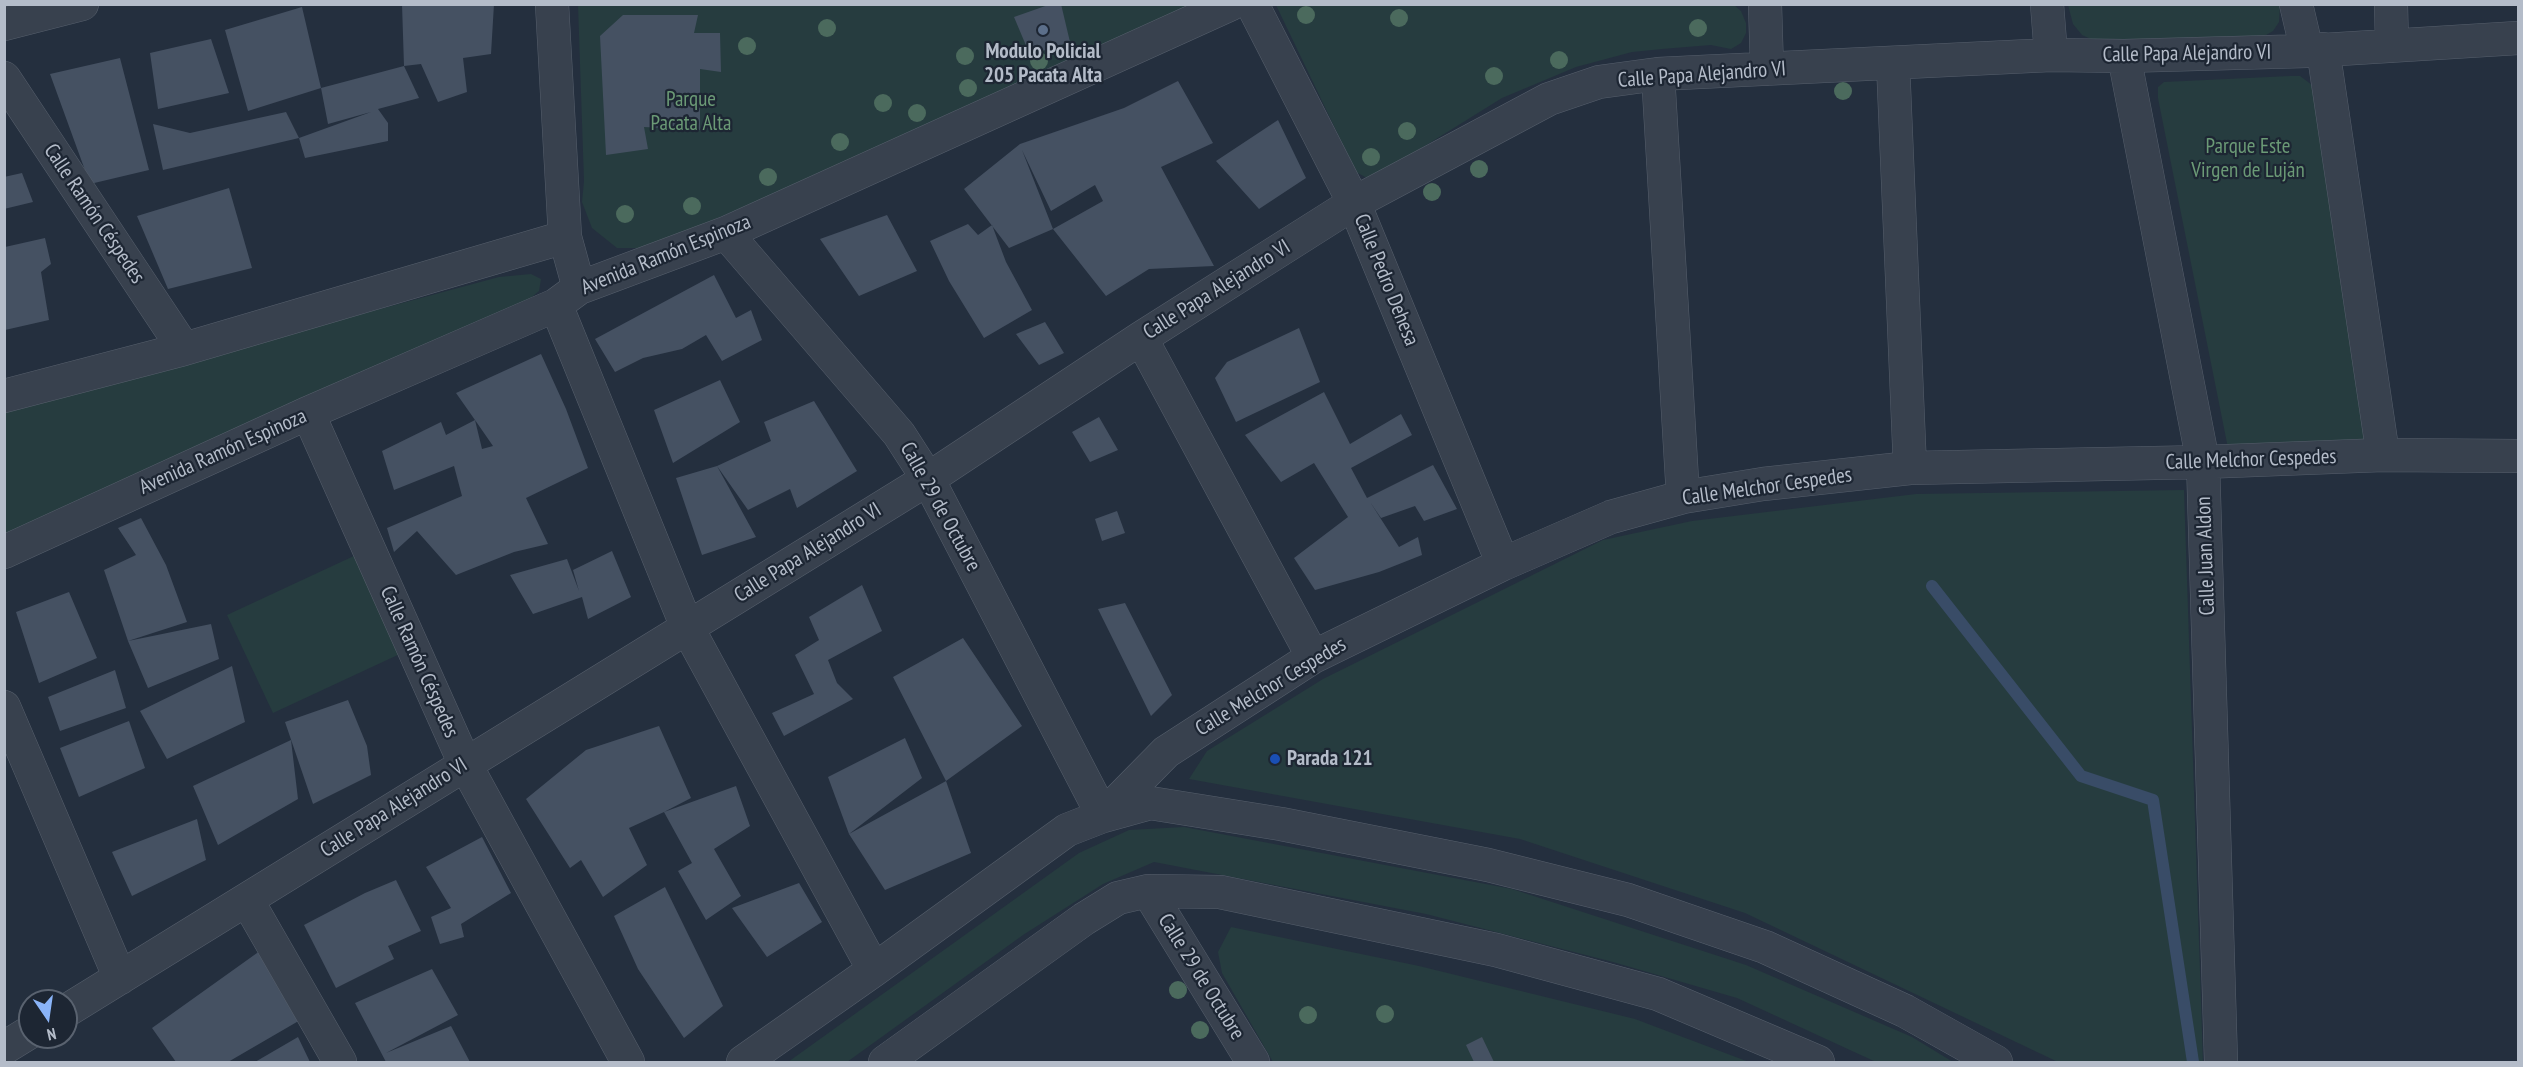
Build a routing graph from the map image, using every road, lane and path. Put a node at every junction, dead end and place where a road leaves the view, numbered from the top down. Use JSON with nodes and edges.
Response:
{"nodes":[{"id":1,"x":81,"y":4,"type":"edge"},
{"id":2,"x":552,"y":4,"type":"edge"},
{"id":3,"x":1231,"y":4,"type":"edge"},
{"id":4,"x":1252,"y":4,"type":"edge"},
{"id":5,"x":1764,"y":4,"type":"edge"},
{"id":6,"x":2047,"y":4,"type":"edge"},
{"id":7,"x":2296,"y":4,"type":"edge"},
{"id":8,"x":2391,"y":4,"type":"edge"},
{"id":9,"x":4,"y":24,"type":"edge"},
{"id":10,"x":2518,"y":38,"type":"edge"},
{"id":11,"x":2392,"y":46,"type":"junction"},
{"id":12,"x":2315,"y":50,"type":"junction"},
{"id":13,"x":2051,"y":55,"type":"junction"},
{"id":14,"x":2124,"y":56,"type":"junction"},
{"id":15,"x":1893,"y":63,"type":"junction"},
{"id":16,"x":1767,"y":69,"type":"junction"},
{"id":17,"x":1658,"y":74,"type":"junction"},
{"id":18,"x":4,"y":78,"type":"edge"},
{"id":19,"x":1354,"y":203,"type":"junction"},
{"id":20,"x":726,"y":233,"type":"junction"},
{"id":21,"x":565,"y":237,"type":"junction"},
{"id":22,"x":568,"y":297,"type":"junction"},
{"id":23,"x":1141,"y":338,"type":"junction"},
{"id":24,"x":184,"y":349,"type":"junction"},
{"id":25,"x":4,"y":396,"type":"edge"},
{"id":26,"x":308,"y":413,"type":"junction"},
{"id":27,"x":2383,"y":455,"type":"junction"},
{"id":28,"x":2518,"y":456,"type":"edge"},
{"id":29,"x":2203,"y":462,"type":"junction"},
{"id":30,"x":1910,"y":468,"type":"junction"},
{"id":31,"x":928,"y":479,"type":"junction"},
{"id":32,"x":1683,"y":497,"type":"junction"},
{"id":33,"x":4,"y":552,"type":"edge"},
{"id":34,"x":1503,"y":564,"type":"junction"},
{"id":35,"x":687,"y":627,"type":"junction"},
{"id":36,"x":1313,"y":657,"type":"junction"},
{"id":37,"x":4,"y":707,"type":"edge"},
{"id":38,"x":465,"y":764,"type":"junction"},
{"id":39,"x":1103,"y":816,"type":"junction"},
{"id":40,"x":1148,"y":891,"type":"junction"},
{"id":41,"x":247,"y":900,"type":"junction"},
{"id":42,"x":874,"y":970,"type":"junction"},
{"id":43,"x":120,"y":978,"type":"junction"},
{"id":44,"x":78,"y":1004,"type":"edge"},
{"id":45,"x":18,"y":1039,"type":"edge"},
{"id":46,"x":4,"y":1048,"type":"edge"},
{"id":47,"x":340,"y":1062,"type":"edge"},
{"id":48,"x":628,"y":1062,"type":"edge"},
{"id":49,"x":743,"y":1062,"type":"edge"},
{"id":50,"x":885,"y":1062,"type":"edge"},
{"id":51,"x":1253,"y":1062,"type":"edge"},
{"id":52,"x":1818,"y":1062,"type":"edge"},
{"id":53,"x":1996,"y":1062,"type":"edge"},
{"id":54,"x":2221,"y":1062,"type":"edge"}],
"edges":[{"from":1,"to":9,"type":"street"},
{"from":2,"to":21,"type":"street"},
{"from":3,"to":20,"type":"street","name":"Avenida Ramón Espinoza"},
{"from":4,"to":19,"type":"street","name":"Calle Pedro Dehesa"},
{"from":5,"to":16,"type":"street"},
{"from":6,"to":13,"type":"street"},
{"from":7,"to":12,"type":"street"},
{"from":8,"to":11,"type":"street"},
{"from":10,"to":11,"type":"street","name":"Calle Papa Alejandro VI"},
{"from":11,"to":12,"type":"street","name":"Calle Papa Alejandro VI"},
{"from":12,"to":14,"type":"street","name":"Calle Papa Alejandro VI"},
{"from":12,"to":27,"type":"street"},
{"from":13,"to":14,"type":"street","name":"Calle Papa Alejandro VI"},
{"from":13,"to":15,"type":"street","name":"Calle Papa Alejandro VI"},
{"from":14,"to":29,"type":"street","name":"Calle Juan Aldon"},
{"from":15,"to":16,"type":"street","name":"Calle Papa Alejandro VI"},
{"from":15,"to":30,"type":"street"},
{"from":16,"to":17,"type":"street","name":"Calle Papa Alejandro VI"},
{"from":17,"to":19,"type":"street","name":"Calle Papa Alejandro VI"},
{"from":17,"to":32,"type":"street"},
{"from":18,"to":24,"type":"street","name":"Calle Ramón Céspedes"},
{"from":19,"to":23,"type":"street","name":"Calle Papa Alejandro VI"},
{"from":19,"to":34,"type":"street","name":"Calle Pedro Dehesa"},
{"from":20,"to":22,"type":"street","name":"Avenida Ramón Espinoza"},
{"from":20,"to":31,"type":"street","name":"Calle 29 de Octubre"},
{"from":21,"to":22,"type":"street"},
{"from":21,"to":24,"type":"street"},
{"from":22,"to":26,"type":"street","name":"Avenida Ramón Espinoza"},
{"from":22,"to":35,"type":"street"},
{"from":23,"to":31,"type":"street","name":"Calle Papa Alejandro VI"},
{"from":23,"to":36,"type":"street"},
{"from":24,"to":25,"type":"street"},
{"from":26,"to":33,"type":"street","name":"Avenida Ramón Espinoza"},
{"from":26,"to":38,"type":"street","name":"Calle Ramón Céspedes"},
{"from":27,"to":28,"type":"street","name":"Calle Melchor Cespedes"},
{"from":27,"to":29,"type":"street","name":"Calle Melchor Cespedes"},
{"from":29,"to":30,"type":"street","name":"Calle Melchor Cespedes"},
{"from":29,"to":54,"type":"street","name":"Calle Juan Aldon"},
{"from":30,"to":32,"type":"street","name":"Calle Melchor Cespedes"},
{"from":31,"to":35,"type":"street","name":"Calle Papa Alejandro VI"},
{"from":31,"to":39,"type":"street","name":"Calle 29 de Octubre"},
{"from":32,"to":34,"type":"street","name":"Calle Melchor Cespedes"},
{"from":34,"to":36,"type":"street","name":"Calle Melchor Cespedes"},
{"from":35,"to":38,"type":"street","name":"Calle Papa Alejandro VI"},
{"from":35,"to":42,"type":"street"},
{"from":36,"to":39,"type":"street","name":"Calle Melchor Cespedes"},
{"from":37,"to":43,"type":"street"},
{"from":38,"to":41,"type":"street","name":"Calle Papa Alejandro VI"},
{"from":38,"to":48,"type":"street","name":"Calle Ramón Céspedes"},
{"from":39,"to":42,"type":"street"},
{"from":39,"to":53,"type":"street"},
{"from":40,"to":50,"type":"street"},
{"from":40,"to":51,"type":"street","name":"Calle 29 de Octubre"},
{"from":40,"to":52,"type":"street"},
{"from":41,"to":43,"type":"street","name":"Calle Papa Alejandro VI"},
{"from":41,"to":47,"type":"street"},
{"from":42,"to":49,"type":"street"},
{"from":43,"to":44,"type":"street","name":"Calle Papa Alejandro VI"},
{"from":45,"to":46,"type":"street"}]}
